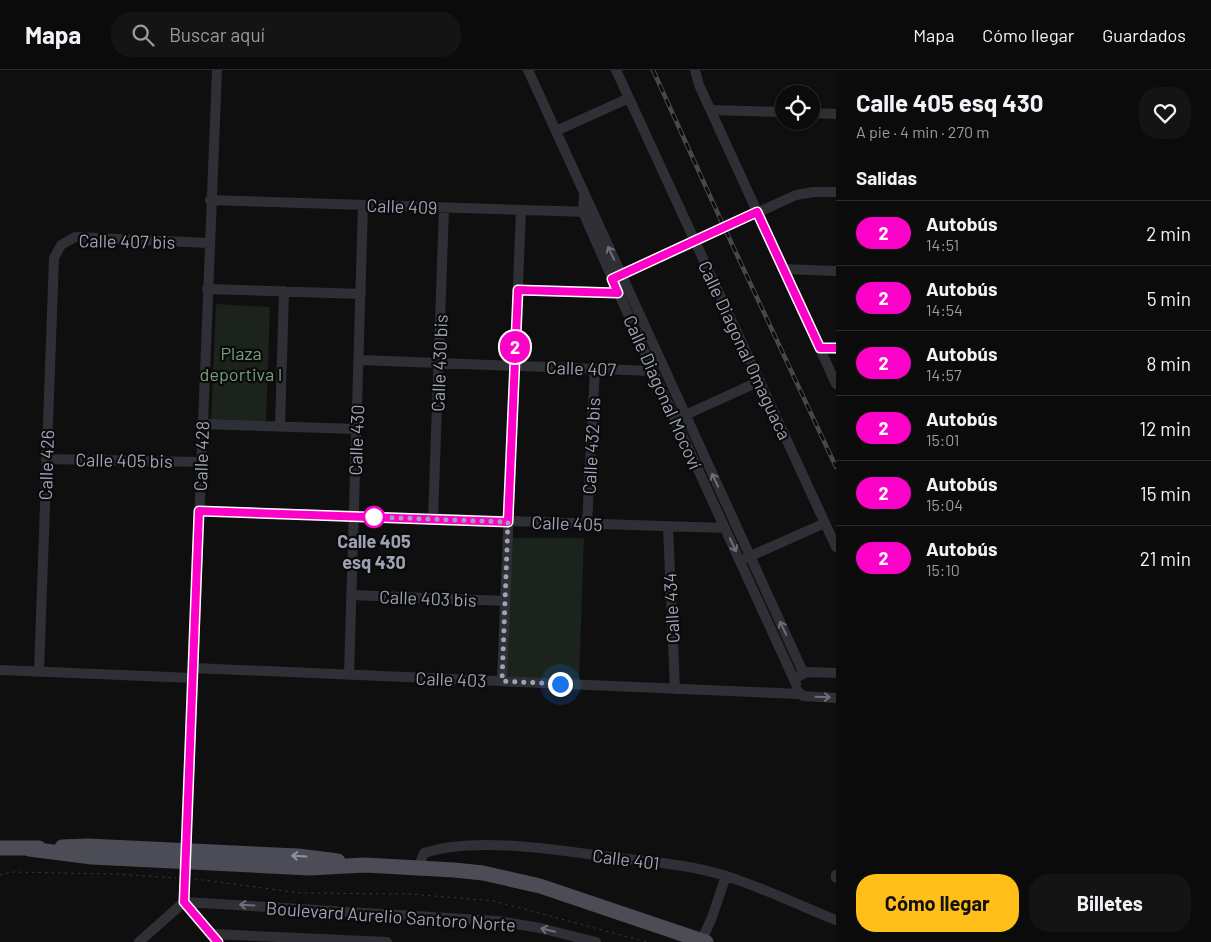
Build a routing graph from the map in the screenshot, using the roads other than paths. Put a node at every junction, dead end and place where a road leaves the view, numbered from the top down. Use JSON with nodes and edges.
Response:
{"nodes":[{"id":1,"x":217,"y":70,"type":"edge"},
{"id":2,"x":528,"y":70,"type":"edge"},
{"id":3,"x":616,"y":70,"type":"edge"},
{"id":4,"x":696,"y":72,"type":"edge"},
{"id":5,"x":629,"y":98,"type":"junction"},
{"id":6,"x":710,"y":110,"type":"junction"},
{"id":7,"x":775,"y":112,"type":"edge"},
{"id":8,"x":820,"y":113,"type":"edge"},
{"id":9,"x":836,"y":114,"type":"edge"},
{"id":10,"x":556,"y":131,"type":"junction"},
{"id":11,"x":836,"y":192,"type":"edge"},
{"id":12,"x":210,"y":200,"type":"junction"},
{"id":13,"x":364,"y":205,"type":"junction"},
{"id":14,"x":444,"y":208,"type":"junction"},
{"id":15,"x":521,"y":210,"type":"junction"},
{"id":16,"x":588,"y":212,"type":"junction"},
{"id":17,"x":757,"y":212,"type":"junction"},
{"id":18,"x":695,"y":241,"type":"junction"},
{"id":19,"x":209,"y":243,"type":"junction"},
{"id":20,"x":54,"y":258,"type":"joint"},
{"id":21,"x":783,"y":269,"type":"junction"},
{"id":22,"x":836,"y":270,"type":"edge"},
{"id":23,"x":617,"y":277,"type":"junction"},
{"id":24,"x":207,"y":289,"type":"junction"},
{"id":25,"x":518,"y":290,"type":"junction"},
{"id":26,"x":284,"y":291,"type":"junction"},
{"id":27,"x":618,"y":293,"type":"junction"},
{"id":28,"x":361,"y":294,"type":"junction"},
{"id":29,"x":820,"y":348,"type":"junction"},
{"id":30,"x":836,"y":348,"type":"edge"},
{"id":31,"x":359,"y":360,"type":"junction"},
{"id":32,"x":439,"y":363,"type":"junction"},
{"id":33,"x":515,"y":366,"type":"junction"},
{"id":34,"x":595,"y":369,"type":"junction"},
{"id":35,"x":653,"y":371,"type":"junction"},
{"id":36,"x":760,"y":381,"type":"junction"},
{"id":37,"x":836,"y":384,"type":"edge"},
{"id":38,"x":686,"y":415,"type":"junction"},
{"id":39,"x":675,"y":420,"type":"junction"},
{"id":40,"x":202,"y":424,"type":"junction"},
{"id":41,"x":280,"y":426,"type":"junction"},
{"id":42,"x":357,"y":429,"type":"junction"},
{"id":43,"x":46,"y":458,"type":"junction"},
{"id":44,"x":201,"y":462,"type":"junction"},
{"id":45,"x":199,"y":511,"type":"junction"},
{"id":46,"x":354,"y":516,"type":"junction"},
{"id":47,"x":433,"y":519,"type":"junction"},
{"id":48,"x":508,"y":522,"type":"junction"},
{"id":49,"x":825,"y":523,"type":"junction"},
{"id":50,"x":587,"y":524,"type":"junction"},
{"id":51,"x":668,"y":527,"type":"junction"},
{"id":52,"x":725,"y":528,"type":"junction"},
{"id":53,"x":836,"y":547,"type":"edge"},
{"id":54,"x":750,"y":556,"type":"junction"},
{"id":55,"x":740,"y":561,"type":"junction"},
{"id":56,"x":352,"y":595,"type":"junction"},
{"id":57,"x":505,"y":601,"type":"junction"},
{"id":58,"x":0,"y":670,"type":"edge"},
{"id":59,"x":39,"y":672,"type":"junction"},
{"id":60,"x":803,"y":672,"type":"junction"},
{"id":61,"x":193,"y":673,"type":"junction"},
{"id":62,"x":836,"y":673,"type":"edge"},
{"id":63,"x":349,"y":675,"type":"junction"},
{"id":64,"x":502,"y":681,"type":"junction"},
{"id":65,"x":675,"y":689,"type":"junction"},
{"id":66,"x":798,"y":689,"type":"junction"},
{"id":67,"x":836,"y":698,"type":"edge"},
{"id":68,"x":0,"y":848,"type":"edge"},
{"id":69,"x":186,"y":856,"type":"junction"},
{"id":70,"x":418,"y":868,"type":"junction"},
{"id":71,"x":726,"y":876,"type":"junction"},
{"id":72,"x":184,"y":902,"type":"junction"},
{"id":73,"x":836,"y":920,"type":"edge"},
{"id":74,"x":215,"y":938,"type":"edge"},
{"id":75,"x":703,"y":941,"type":"edge"},
{"id":76,"x":139,"y":942,"type":"edge"},
{"id":77,"x":387,"y":942,"type":"edge"},
{"id":78,"x":596,"y":942,"type":"edge"}],
"edges":[{"from":1,"to":12,"type":"street","name":"Calle 428"},
{"from":2,"to":10,"type":"street"},
{"from":3,"to":5,"type":"street","name":"Calle Diagonal Omaguaca"},
{"from":4,"to":6,"type":"street"},
{"from":5,"to":10,"type":"street"},
{"from":5,"to":18,"type":"street","name":"Calle Diagonal Omaguaca"},
{"from":6,"to":7,"type":"street"},
{"from":6,"to":17,"type":"street"},
{"from":8,"to":9,"type":"street"},
{"from":10,"to":16,"type":"street","name":"Calle Diagonal Mocoví"},
{"from":11,"to":17,"type":"street"},
{"from":12,"to":13,"type":"street","name":"Calle 409"},
{"from":12,"to":19,"type":"street","name":"Calle 428"},
{"from":13,"to":14,"type":"street","name":"Calle 409"},
{"from":13,"to":28,"type":"street","name":"Calle 430"},
{"from":14,"to":15,"type":"street","name":"Calle 409"},
{"from":14,"to":32,"type":"street","name":"Calle 430 bis"},
{"from":15,"to":16,"type":"street","name":"Calle 409"},
{"from":15,"to":25,"type":"street"},
{"from":16,"to":23,"type":"street","name":"Calle Diagonal Mocoví"},
{"from":17,"to":18,"type":"street"},
{"from":17,"to":21,"type":"street"},
{"from":18,"to":23,"type":"street"},
{"from":18,"to":36,"type":"street","name":"Calle Diagonal Omaguaca"},
{"from":19,"to":20,"type":"street","name":"Calle 407 bis"},
{"from":19,"to":24,"type":"street","name":"Calle 428"},
{"from":20,"to":43,"type":"street","name":"Calle 426"},
{"from":21,"to":22,"type":"street"},
{"from":21,"to":29,"type":"street"},
{"from":23,"to":27,"type":"street","name":"Calle Diagonal Mocoví"},
{"from":23,"to":38,"type":"street","name":"Calle Diagonal Mocoví"},
{"from":24,"to":26,"type":"street"},
{"from":24,"to":40,"type":"street","name":"Calle 428"},
{"from":25,"to":27,"type":"street"},
{"from":25,"to":33,"type":"street"},
{"from":26,"to":28,"type":"street"},
{"from":26,"to":41,"type":"street"},
{"from":27,"to":35,"type":"street","name":"Calle Diagonal Mocoví"},
{"from":28,"to":31,"type":"street","name":"Calle 430"},
{"from":29,"to":30,"type":"street"},
{"from":29,"to":37,"type":"street"},
{"from":31,"to":32,"type":"street","name":"Calle 407"},
{"from":31,"to":42,"type":"street","name":"Calle 430"},
{"from":32,"to":33,"type":"street","name":"Calle 407"},
{"from":32,"to":47,"type":"street","name":"Calle 430 bis"},
{"from":33,"to":34,"type":"street","name":"Calle 407"},
{"from":33,"to":48,"type":"street"},
{"from":34,"to":35,"type":"street","name":"Calle 407"},
{"from":34,"to":50,"type":"street","name":"Calle 432 bis"},
{"from":35,"to":39,"type":"street","name":"Calle Diagonal Mocoví"},
{"from":36,"to":38,"type":"street"},
{"from":36,"to":49,"type":"street","name":"Calle Diagonal Omaguaca"},
{"from":38,"to":39,"type":"street"},
{"from":54,"to":38,"type":"street","name":"Calle Diagonal Mocoví","one_way":true},
{"from":39,"to":52,"type":"street","name":"Calle Diagonal Mocoví"},
{"from":40,"to":41,"type":"street"},
{"from":40,"to":44,"type":"street","name":"Calle 428"},
{"from":41,"to":42,"type":"street"},
{"from":42,"to":46,"type":"street","name":"Calle 430"},
{"from":43,"to":44,"type":"street","name":"Calle 405 bis"},
{"from":43,"to":59,"type":"street","name":"Calle 426"},
{"from":44,"to":45,"type":"street","name":"Calle 428"},
{"from":45,"to":46,"type":"street","name":"Calle 405"},
{"from":45,"to":61,"type":"street","name":"Calle 428"},
{"from":46,"to":47,"type":"street","name":"Calle 405"},
{"from":46,"to":56,"type":"street","name":"Calle 430"},
{"from":47,"to":48,"type":"street","name":"Calle 405"},
{"from":48,"to":50,"type":"street","name":"Calle 405"},
{"from":48,"to":57,"type":"street"},
{"from":49,"to":53,"type":"street","name":"Calle Diagonal Omaguaca"},
{"from":49,"to":54,"type":"street"},
{"from":50,"to":51,"type":"street","name":"Calle 405"},
{"from":51,"to":52,"type":"street","name":"Calle 405"},
{"from":51,"to":65,"type":"street","name":"Calle 434"},
{"from":52,"to":55,"type":"street","name":"Calle Diagonal Mocoví","one_way":true},
{"from":54,"to":55,"type":"street"},
{"from":60,"to":54,"type":"street","name":"Calle Diagonal Mocoví","one_way":true},
{"from":55,"to":66,"type":"street","name":"Calle Diagonal Mocoví"},
{"from":56,"to":57,"type":"street","name":"Calle 403 bis"},
{"from":56,"to":63,"type":"street","name":"Calle 430"},
{"from":57,"to":64,"type":"street"},
{"from":58,"to":59,"type":"street","name":"Calle 403"},
{"from":59,"to":61,"type":"street","name":"Calle 403"},
{"from":60,"to":62,"type":"street"},
{"from":60,"to":66,"type":"street"},
{"from":61,"to":63,"type":"street","name":"Calle 403"},
{"from":61,"to":69,"type":"street","name":"Calle 428"},
{"from":63,"to":64,"type":"street","name":"Calle 403"},
{"from":64,"to":65,"type":"street","name":"Calle 403"},
{"from":65,"to":66,"type":"street","name":"Calle 403"},
{"from":66,"to":67,"type":"street","name":"Calle 403","one_way":true},
{"from":68,"to":69,"type":"main road"},
{"from":69,"to":70,"type":"main road"},
{"from":69,"to":72,"type":"street","name":"Calle 428"},
{"from":70,"to":71,"type":"street","name":"Calle 401"},
{"from":70,"to":75,"type":"main road"},
{"from":71,"to":73,"type":"street","name":"Calle 401"},
{"from":71,"to":75,"type":"street"},
{"from":72,"to":74,"type":"street"},
{"from":72,"to":76,"type":"street"},
{"from":78,"to":72,"type":"street","name":"Boulevard Aurelio Santoro Norte","one_way":true},
{"from":74,"to":77,"type":"street","name":"Boulevard Aurelio Santoro Norte"}]}
